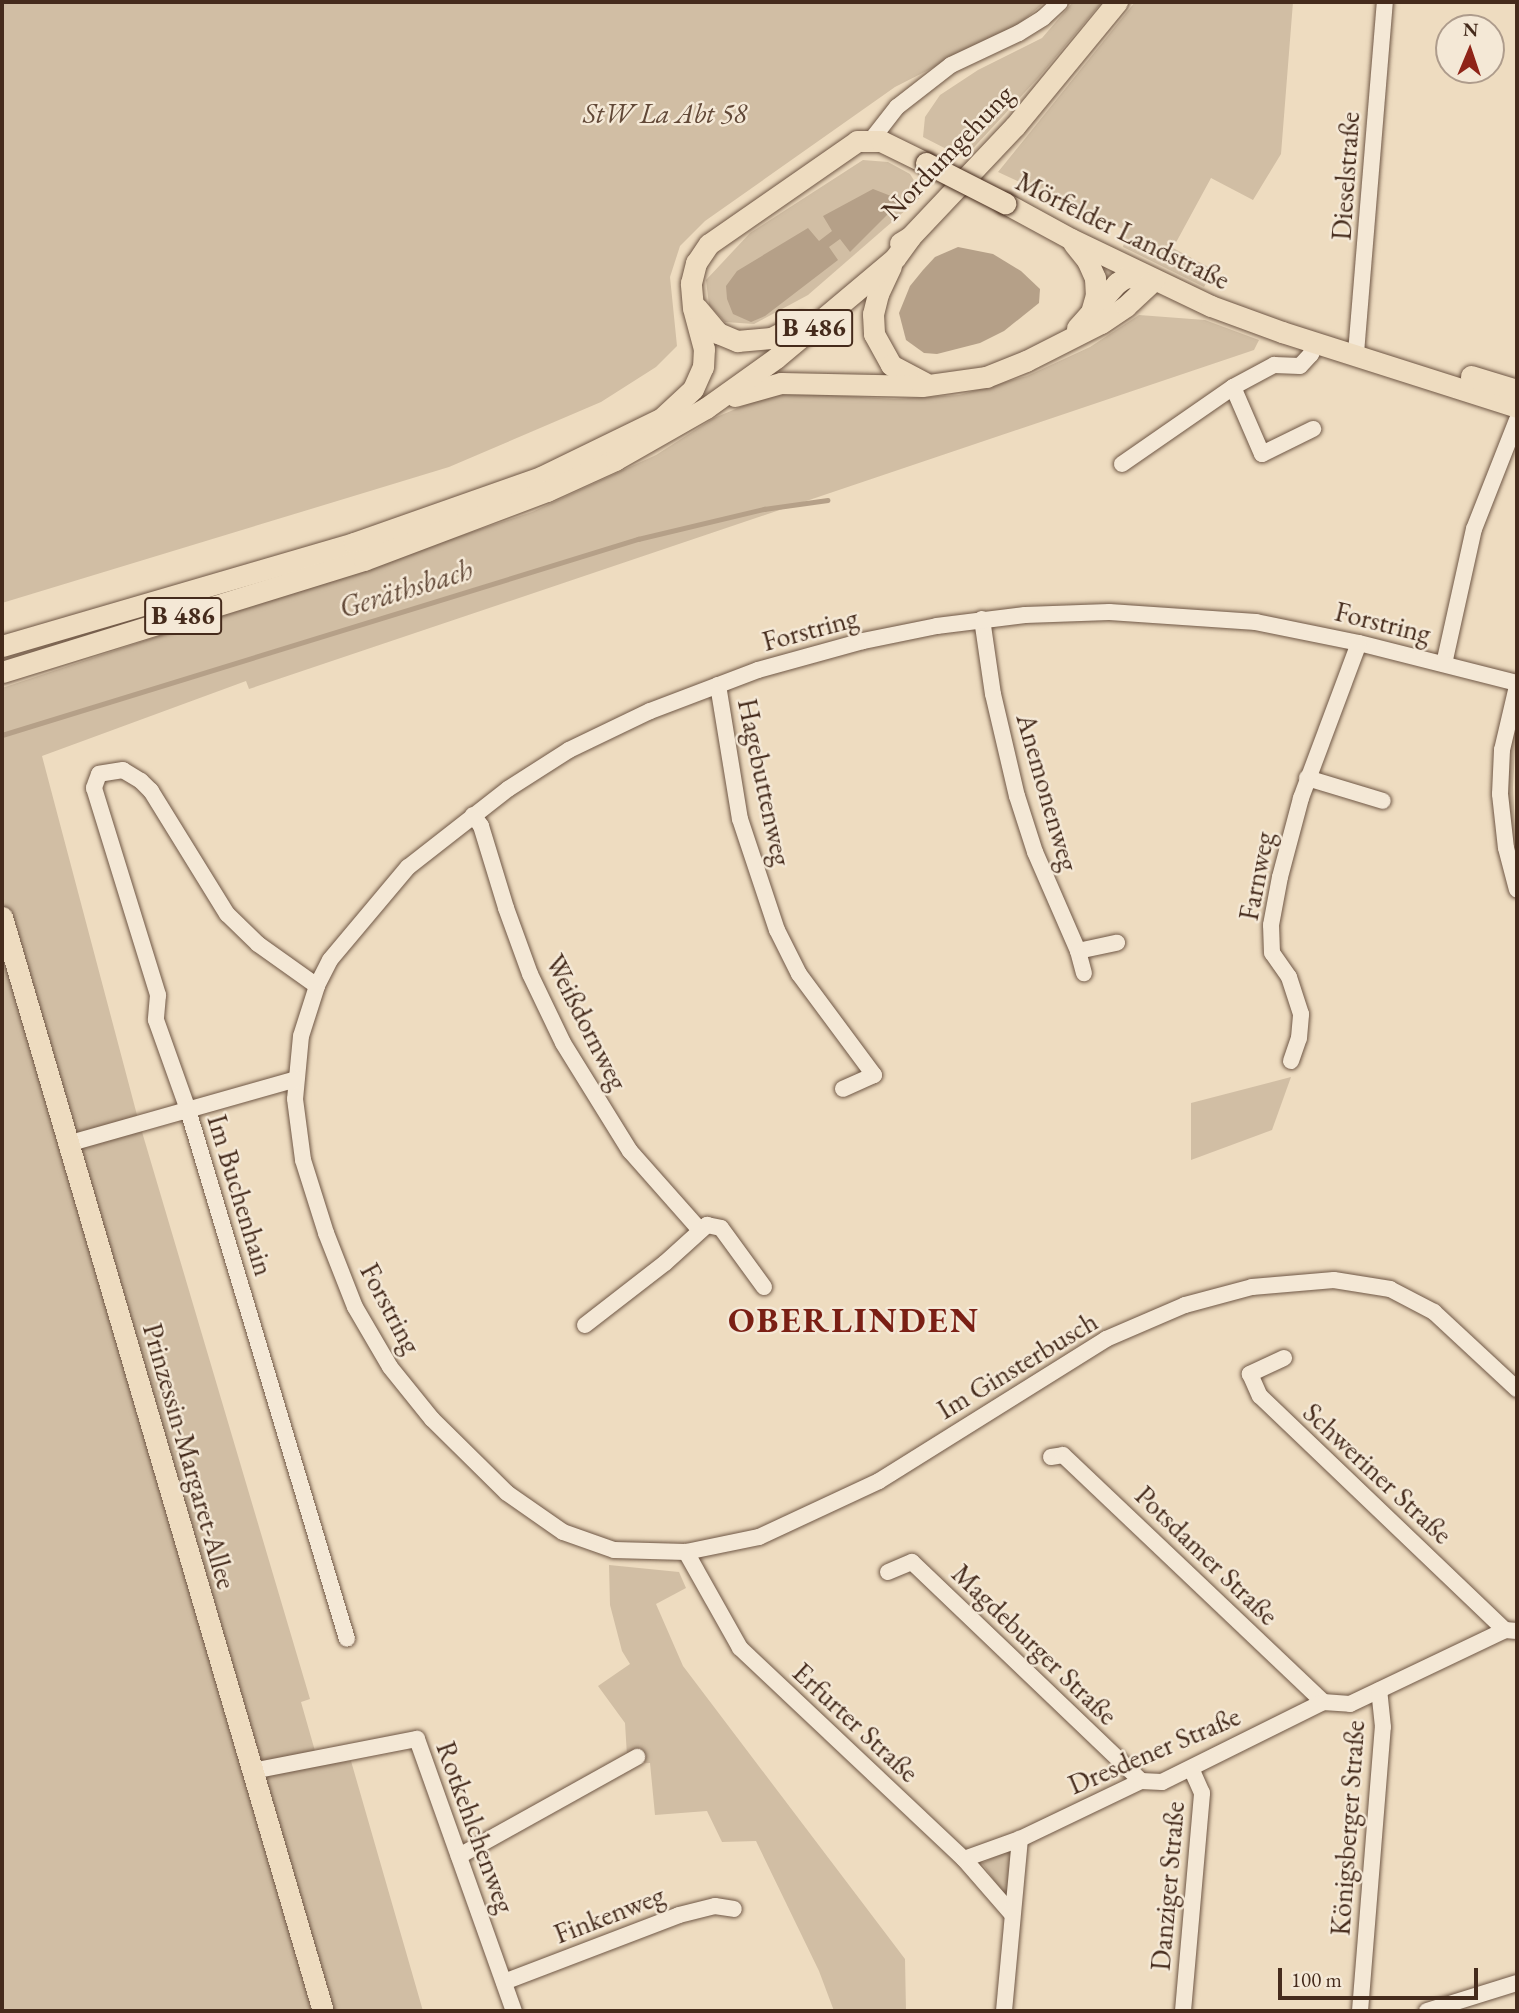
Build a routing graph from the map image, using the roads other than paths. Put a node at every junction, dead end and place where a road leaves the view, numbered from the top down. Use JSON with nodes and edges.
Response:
{"nodes":[{"id":1,"x":1060,"y":2,"type":"edge"},
{"id":2,"x":1117,"y":2,"type":"edge"},
{"id":3,"x":1385,"y":2,"type":"edge"},
{"id":4,"x":872,"y":139,"type":"junction"},
{"id":5,"x":910,"y":237,"type":"junction"},
{"id":6,"x":1070,"y":239,"type":"junction"},
{"id":7,"x":895,"y":258,"type":"junction"},
{"id":8,"x":1154,"y":280,"type":"junction"},
{"id":9,"x":691,"y":293,"type":"junction"},
{"id":10,"x":1090,"y":315,"type":"junction"},
{"id":11,"x":801,"y":323,"type":"junction"},
{"id":12,"x":1316,"y":342,"type":"junction"},
{"id":13,"x":1047,"y":351,"type":"junction"},
{"id":14,"x":1356,"y":353,"type":"junction"},
{"id":15,"x":941,"y":385,"type":"junction"},
{"id":16,"x":1233,"y":387,"type":"junction"},
{"id":17,"x":1517,"y":390,"type":"edge"},
{"id":18,"x":1511,"y":401,"type":"edge"},
{"id":19,"x":706,"y":408,"type":"junction"},
{"id":20,"x":662,"y":418,"type":"junction"},
{"id":21,"x":1517,"y":420,"type":"edge"},
{"id":22,"x":1313,"y":429,"type":"dead end"},
{"id":23,"x":1122,"y":464,"type":"dead end"},
{"id":24,"x":982,"y":619,"type":"junction"},
{"id":25,"x":1359,"y":643,"type":"junction"},
{"id":26,"x":2,"y":646,"type":"edge"},
{"id":27,"x":1444,"y":664,"type":"junction"},
{"id":28,"x":2,"y":672,"type":"edge"},
{"id":29,"x":718,"y":685,"type":"junction"},
{"id":30,"x":1517,"y":685,"type":"edge"},
{"id":31,"x":1307,"y":778,"type":"junction"},
{"id":32,"x":1383,"y":801,"type":"dead end"},
{"id":33,"x":473,"y":815,"type":"junction"},
{"id":34,"x":1516,"y":880,"type":"edge"},
{"id":35,"x":2,"y":917,"type":"edge"},
{"id":36,"x":1117,"y":943,"type":"dead end"},
{"id":37,"x":1079,"y":951,"type":"junction"},
{"id":38,"x":1084,"y":973,"type":"dead end"},
{"id":39,"x":317,"y":986,"type":"junction"},
{"id":40,"x":1291,"y":1061,"type":"dead end"},
{"id":41,"x":296,"y":1079,"type":"junction"},
{"id":42,"x":843,"y":1089,"type":"dead end"},
{"id":43,"x":188,"y":1110,"type":"junction"},
{"id":44,"x":67,"y":1144,"type":"junction"},
{"id":45,"x":699,"y":1229,"type":"junction"},
{"id":46,"x":764,"y":1287,"type":"dead end"},
{"id":47,"x":585,"y":1325,"type":"dead end"},
{"id":48,"x":1284,"y":1359,"type":"dead end"},
{"id":49,"x":1517,"y":1390,"type":"edge"},
{"id":50,"x":1051,"y":1457,"type":"dead end"},
{"id":51,"x":532,"y":1513,"type":"joint"},
{"id":52,"x":686,"y":1552,"type":"junction"},
{"id":53,"x":888,"y":1573,"type":"dead end"},
{"id":54,"x":1511,"y":1630,"type":"edge"},
{"id":55,"x":347,"y":1639,"type":"dead end"},
{"id":56,"x":1379,"y":1690,"type":"junction"},
{"id":57,"x":1324,"y":1702,"type":"junction"},
{"id":58,"x":637,"y":1758,"type":"dead end"},
{"id":59,"x":1191,"y":1768,"type":"junction"},
{"id":60,"x":252,"y":1771,"type":"junction"},
{"id":61,"x":1141,"y":1781,"type":"junction"},
{"id":62,"x":1020,"y":1839,"type":"junction"},
{"id":63,"x":459,"y":1856,"type":"junction"},
{"id":64,"x":964,"y":1859,"type":"junction"},
{"id":65,"x":734,"y":1909,"type":"dead end"},
{"id":66,"x":1011,"y":1913,"type":"junction"},
{"id":67,"x":504,"y":1982,"type":"junction"},
{"id":68,"x":1517,"y":1983,"type":"edge"},
{"id":69,"x":323,"y":2011,"type":"edge"},
{"id":70,"x":514,"y":2011,"type":"edge"},
{"id":71,"x":1004,"y":2011,"type":"edge"},
{"id":72,"x":1183,"y":2011,"type":"edge"},
{"id":73,"x":1360,"y":2011,"type":"edge"},
{"id":74,"x":1427,"y":2011,"type":"edge"}],
"edges":[{"from":1,"to":4,"type":"street"},
{"from":2,"to":5,"type":"main road","name":"Nordumgehung","number":"B 486"},
{"from":3,"to":14,"type":"street","name":"Dieselstraße"},
{"from":4,"to":6,"type":"main road","name":"Mörfelder Landstraße","bridge":true},
{"from":4,"to":9,"type":"main road"},
{"from":5,"to":7,"type":"main road","number":"B 486"},
{"from":5,"to":11,"type":"main road","name":"Nordumgehung","number":"B 486"},
{"from":6,"to":8,"type":"main road","name":"Mörfelder Landstraße"},
{"from":6,"to":10,"type":"main road"},
{"from":7,"to":15,"type":"main road"},
{"from":7,"to":19,"type":"main road","number":"B 486"},
{"from":8,"to":10,"type":"main road"},
{"from":8,"to":12,"type":"main road","name":"Mörfelder Landstraße"},
{"from":8,"to":13,"type":"main road"},
{"from":9,"to":11,"type":"main road"},
{"from":9,"to":20,"type":"main road"},
{"from":10,"to":13,"type":"main road"},
{"from":11,"to":20,"type":"main road","name":"Nordumgehung","number":"B 486"},
{"from":12,"to":14,"type":"main road","name":"Mörfelder Landstraße"},
{"from":12,"to":16,"type":"street"},
{"from":13,"to":15,"type":"main road"},
{"from":14,"to":17,"type":"main road","name":"Mörfelder Landstraße"},
{"from":14,"to":18,"type":"main road","name":"Mörfelder Landstraße"},
{"from":15,"to":19,"type":"main road"},
{"from":16,"to":22,"type":"street"},
{"from":16,"to":23,"type":"street"},
{"from":19,"to":28,"type":"main road","number":"B 486"},
{"from":20,"to":26,"type":"main road","number":"B 486"},
{"from":21,"to":27,"type":"street"},
{"from":24,"to":25,"type":"street","name":"Forstring"},
{"from":24,"to":29,"type":"street","name":"Forstring"},
{"from":24,"to":37,"type":"street","name":"Anemonenweg"},
{"from":25,"to":27,"type":"street","name":"Forstring"},
{"from":25,"to":31,"type":"street","name":"Farnweg"},
{"from":27,"to":30,"type":"street","name":"Forstring"},
{"from":29,"to":33,"type":"street","name":"Forstring"},
{"from":29,"to":42,"type":"street","name":"Hagebuttenweg"},
{"from":30,"to":34,"type":"street"},
{"from":31,"to":32,"type":"street"},
{"from":31,"to":40,"type":"street","name":"Farnweg"},
{"from":33,"to":39,"type":"street","name":"Forstring"},
{"from":33,"to":45,"type":"street","name":"Weißdornweg"},
{"from":35,"to":44,"type":"main road","name":"Prinzessin-Margaret-Allee"},
{"from":36,"to":37,"type":"street"},
{"from":37,"to":38,"type":"street","name":"Anemonenweg"},
{"from":39,"to":41,"type":"street","name":"Forstring"},
{"from":39,"to":43,"type":"street","name":"Im Buchenhain"},
{"from":41,"to":43,"type":"street"},
{"from":41,"to":51,"type":"street","name":"Forstring"},
{"from":43,"to":44,"type":"street"},
{"from":43,"to":55,"type":"street","name":"Im Buchenhain"},
{"from":44,"to":60,"type":"main road","name":"Prinzessin-Margaret-Allee"},
{"from":45,"to":46,"type":"street"},
{"from":45,"to":47,"type":"street"},
{"from":48,"to":54,"type":"street","name":"Schweriner Straße"},
{"from":49,"to":52,"type":"street","name":"Im Ginsterbusch"},
{"from":50,"to":57,"type":"street","name":"Potsdamer Straße"},
{"from":51,"to":52,"type":"street","name":"Im Ginsterbusch"},
{"from":52,"to":64,"type":"street","name":"Erfurter Straße"},
{"from":53,"to":61,"type":"street","name":"Magdeburger Straße"},
{"from":54,"to":56,"type":"street","name":"Dresdener Straße"},
{"from":56,"to":57,"type":"street","name":"Dresdener Straße"},
{"from":56,"to":73,"type":"street","name":"Königsberger Straße"},
{"from":57,"to":59,"type":"street","name":"Dresdener Straße"},
{"from":58,"to":63,"type":"street"},
{"from":59,"to":61,"type":"street","name":"Dresdener Straße"},
{"from":59,"to":72,"type":"street","name":"Danziger Straße"},
{"from":60,"to":63,"type":"street","name":"Rotkehlchenweg"},
{"from":60,"to":69,"type":"main road","name":"Prinzessin-Margaret-Allee"},
{"from":61,"to":62,"type":"street","name":"Dresdener Straße"},
{"from":62,"to":64,"type":"street","name":"Dresdener Straße"},
{"from":62,"to":66,"type":"street"},
{"from":63,"to":67,"type":"street","name":"Rotkehlchenweg"},
{"from":64,"to":66,"type":"street","name":"Erfurter Straße"},
{"from":65,"to":67,"type":"street","name":"Finkenweg"},
{"from":66,"to":71,"type":"street"},
{"from":67,"to":70,"type":"street","name":"Rotkehlchenweg"},
{"from":68,"to":74,"type":"street"}]}
